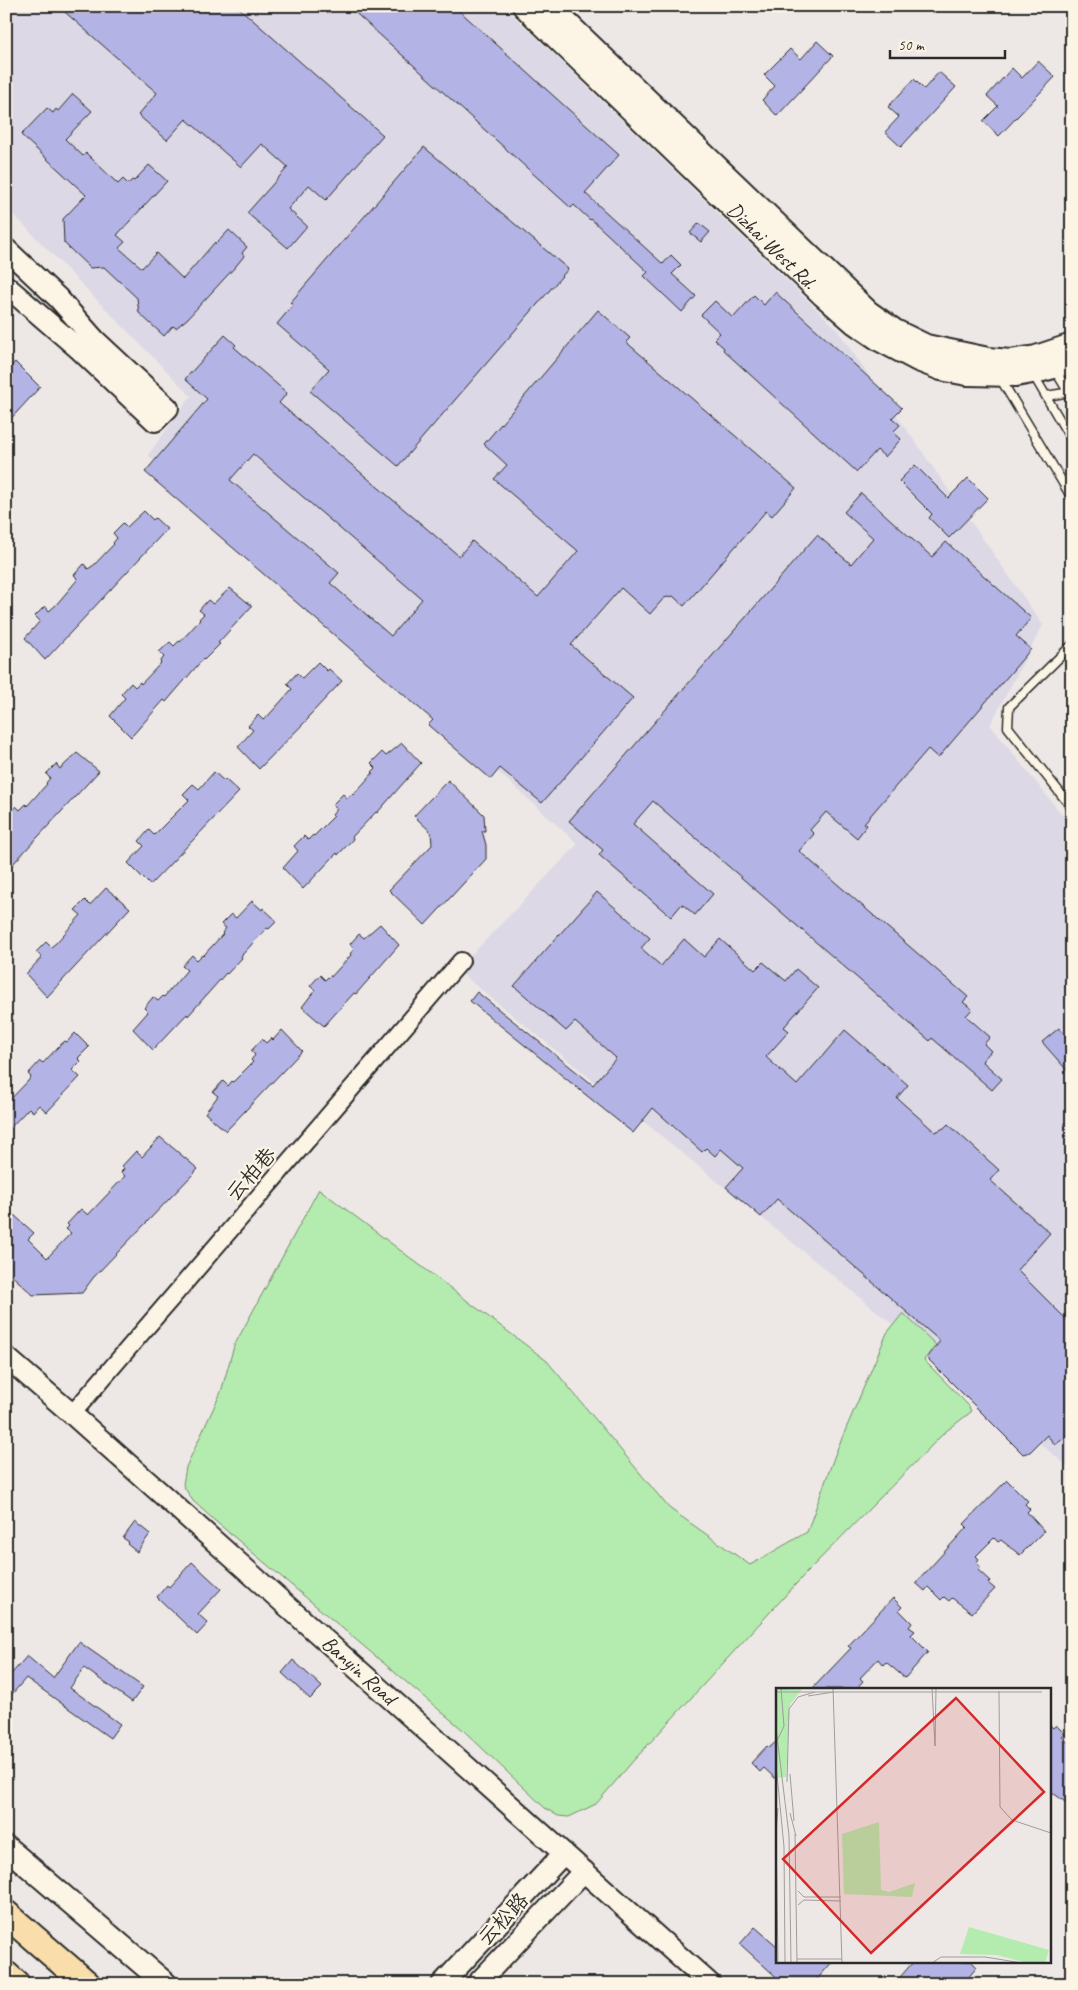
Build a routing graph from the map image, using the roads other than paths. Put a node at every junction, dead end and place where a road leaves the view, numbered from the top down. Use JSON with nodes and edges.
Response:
{"nodes":[{"id":1,"x":524,"y":6,"type":"edge"},
{"id":2,"x":554,"y":8,"type":"edge"},
{"id":3,"x":6,"y":250,"type":"edge"},
{"id":4,"x":6,"y":286,"type":"edge"},
{"id":5,"x":1072,"y":345,"type":"edge"},
{"id":6,"x":1057,"y":361,"type":"edge"},
{"id":7,"x":1028,"y":366,"type":"junction"},
{"id":8,"x":993,"y":367,"type":"junction"},
{"id":9,"x":1071,"y":394,"type":"edge"},
{"id":10,"x":1046,"y":396,"type":"junction"},
{"id":11,"x":1072,"y":441,"type":"edge"},
{"id":12,"x":1072,"y":498,"type":"edge"},
{"id":13,"x":1072,"y":645,"type":"edge"},
{"id":14,"x":1072,"y":808,"type":"edge"},
{"id":15,"x":461,"y":961,"type":"dead end"},
{"id":16,"x":6,"y":1357,"type":"edge"},
{"id":17,"x":72,"y":1414,"type":"junction"},
{"id":18,"x":6,"y":1847,"type":"edge"},
{"id":19,"x":564,"y":1853,"type":"junction"},
{"id":20,"x":584,"y":1871,"type":"junction"},
{"id":21,"x":6,"y":1914,"type":"edge"},
{"id":22,"x":6,"y":1976,"type":"edge"},
{"id":23,"x":16,"y":1984,"type":"edge"},
{"id":24,"x":87,"y":1984,"type":"edge"},
{"id":25,"x":166,"y":1984,"type":"edge"},
{"id":26,"x":442,"y":1984,"type":"edge"},
{"id":27,"x":477,"y":1984,"type":"edge"},
{"id":28,"x":710,"y":1984,"type":"edge"}],
"edges":[{"from":1,"to":8,"type":"main road","name":"Dizhai West Rd."},
{"from":2,"to":8,"type":"main road","name":"Dizhai West Rd."},
{"from":3,"to":4,"type":"street"},
{"from":5,"to":6,"type":"main road","name":"Dizhai West Rd."},
{"from":6,"to":7,"type":"main road","name":"Dizhai West Rd."},
{"from":6,"to":9,"type":"lane"},
{"from":7,"to":8,"type":"main road","name":"Dizhai West Rd."},
{"from":7,"to":10,"type":"lane"},
{"from":8,"to":12,"type":"lane"},
{"from":9,"to":10,"type":"lane"},
{"from":10,"to":11,"type":"lane"},
{"from":13,"to":14,"type":"lane"},
{"from":15,"to":17,"type":"street","name":"云柏巷"},
{"from":16,"to":17,"type":"street","name":"Banyin Road"},
{"from":17,"to":19,"type":"street","name":"Banyin Road"},
{"from":18,"to":25,"type":"main road"},
{"from":19,"to":20,"type":"street","name":"Banyin Road"},
{"from":19,"to":26,"type":"street","name":"云松路"},
{"from":20,"to":27,"type":"street","name":"云松路"},
{"from":20,"to":28,"type":"street","name":"Banyin Road"},
{"from":21,"to":24,"type":"highway"},
{"from":22,"to":23,"type":"highway"}]}
